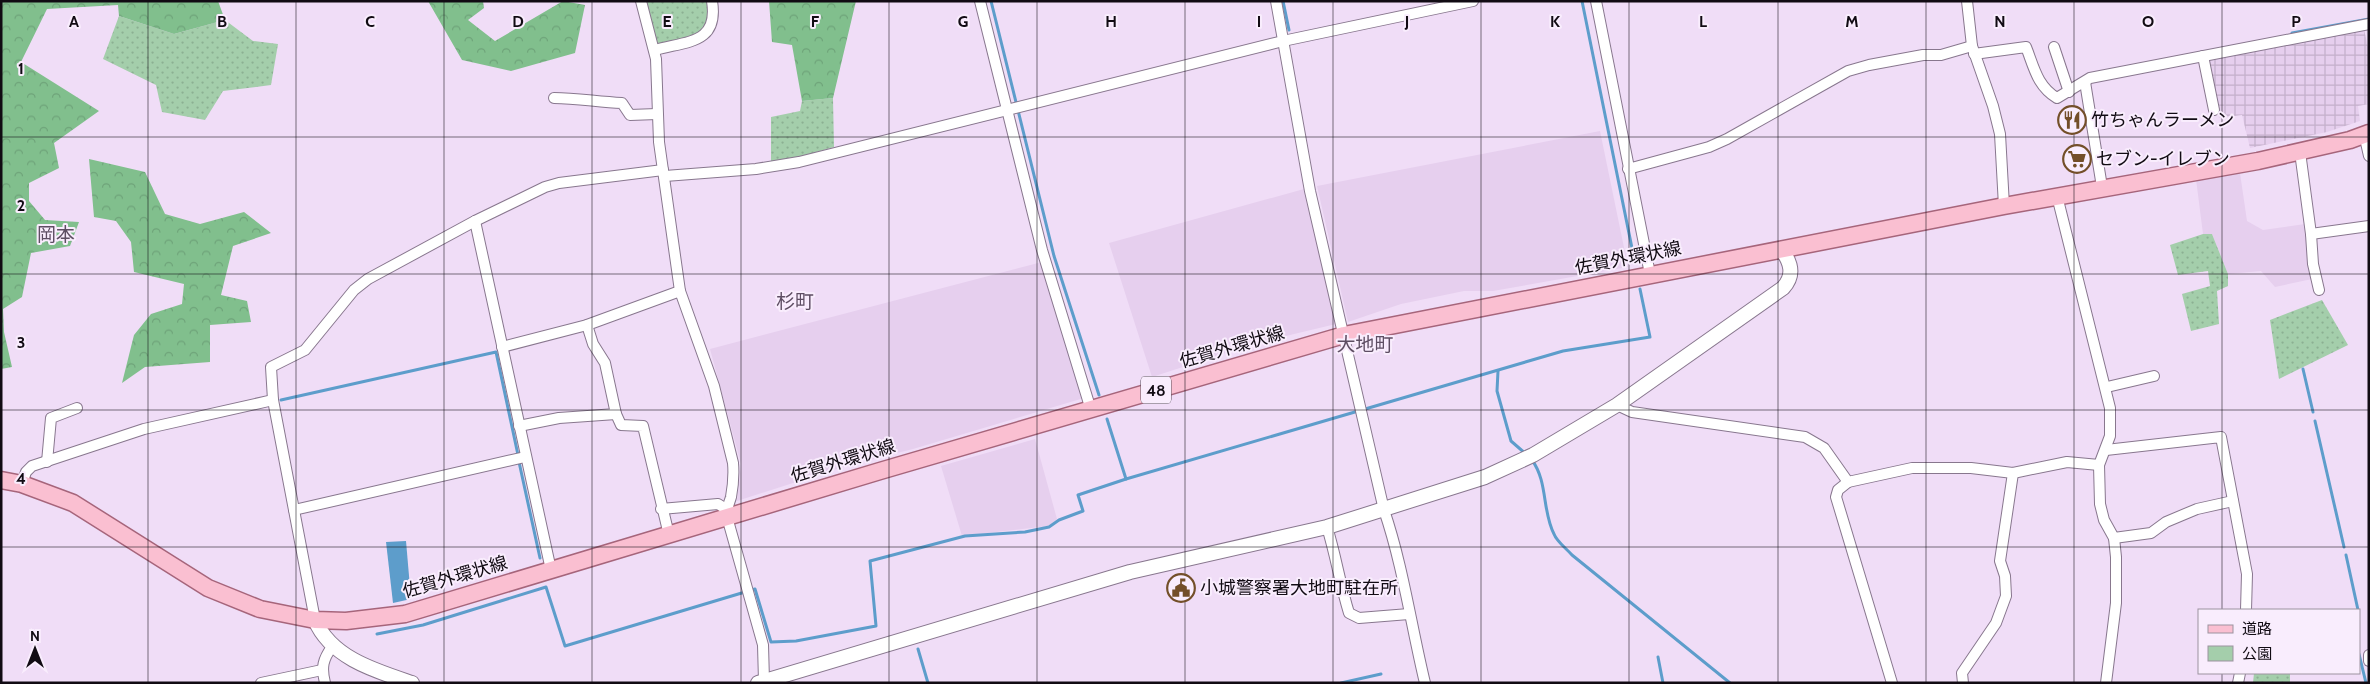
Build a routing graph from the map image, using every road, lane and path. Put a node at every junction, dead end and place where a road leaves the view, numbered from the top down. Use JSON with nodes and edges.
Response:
{"nodes":[{"id":1,"x":641,"y":1,"type":"edge"},
{"id":2,"x":712,"y":1,"type":"edge"},
{"id":3,"x":980,"y":1,"type":"edge"},
{"id":4,"x":1276,"y":1,"type":"edge"},
{"id":5,"x":1473,"y":1,"type":"edge"},
{"id":6,"x":1596,"y":1,"type":"edge"},
{"id":7,"x":1967,"y":1,"type":"edge"},
{"id":8,"x":2369,"y":24,"type":"edge"},
{"id":9,"x":1283,"y":41,"type":"junction"},
{"id":10,"x":2054,"y":48,"type":"dead end"},
{"id":11,"x":655,"y":50,"type":"junction"},
{"id":12,"x":1973,"y":50,"type":"junction"},
{"id":13,"x":2203,"y":56,"type":"junction"},
{"id":14,"x":2085,"y":82,"type":"junction"},
{"id":15,"x":2069,"y":92,"type":"junction"},
{"id":16,"x":554,"y":98,"type":"dead end"},
{"id":17,"x":1008,"y":110,"type":"junction"},
{"id":18,"x":2214,"y":110,"type":"dead end"},
{"id":19,"x":657,"y":114,"type":"junction"},
{"id":20,"x":2366,"y":134,"type":"edge"},
{"id":21,"x":2300,"y":152,"type":"junction"},
{"id":22,"x":2369,"y":156,"type":"edge"},
{"id":23,"x":1628,"y":169,"type":"junction"},
{"id":24,"x":664,"y":173,"type":"junction"},
{"id":25,"x":2102,"y":187,"type":"junction"},
{"id":26,"x":2057,"y":196,"type":"junction"},
{"id":27,"x":2004,"y":206,"type":"junction"},
{"id":28,"x":475,"y":221,"type":"junction"},
{"id":29,"x":2369,"y":226,"type":"edge"},
{"id":30,"x":2311,"y":234,"type":"junction"},
{"id":31,"x":1781,"y":249,"type":"junction"},
{"id":32,"x":1650,"y":274,"type":"junction"},
{"id":33,"x":2318,"y":290,"type":"dead end"},
{"id":34,"x":680,"y":291,"type":"junction"},
{"id":35,"x":587,"y":325,"type":"junction"},
{"id":36,"x":1344,"y":335,"type":"junction"},
{"id":37,"x":502,"y":347,"type":"junction"},
{"id":38,"x":2154,"y":376,"type":"dead end"},
{"id":39,"x":2107,"y":387,"type":"junction"},
{"id":40,"x":273,"y":400,"type":"junction"},
{"id":41,"x":1617,"y":405,"type":"junction"},
{"id":42,"x":77,"y":408,"type":"dead end"},
{"id":43,"x":1091,"y":410,"type":"junction"},
{"id":44,"x":616,"y":414,"type":"junction"},
{"id":45,"x":518,"y":426,"type":"junction"},
{"id":46,"x":2106,"y":450,"type":"junction"},
{"id":47,"x":525,"y":457,"type":"junction"},
{"id":48,"x":47,"y":462,"type":"junction"},
{"id":49,"x":2099,"y":465,"type":"junction"},
{"id":50,"x":2012,"y":473,"type":"junction"},
{"id":51,"x":1,"y":480,"type":"edge"},
{"id":52,"x":1848,"y":482,"type":"junction"},
{"id":53,"x":22,"y":484,"type":"junction"},
{"id":54,"x":2233,"y":501,"type":"junction"},
{"id":55,"x":661,"y":509,"type":"junction"},
{"id":56,"x":294,"y":510,"type":"junction"},
{"id":57,"x":1384,"y":510,"type":"junction"},
{"id":58,"x":727,"y":513,"type":"junction"},
{"id":59,"x":1327,"y":527,"type":"junction"},
{"id":60,"x":668,"y":535,"type":"junction"},
{"id":61,"x":2114,"y":538,"type":"junction"},
{"id":62,"x":551,"y":570,"type":"junction"},
{"id":63,"x":2246,"y":609,"type":"edge"},
{"id":64,"x":1409,"y":614,"type":"junction"},
{"id":65,"x":315,"y":620,"type":"junction"},
{"id":66,"x":332,"y":647,"type":"junction"},
{"id":67,"x":2369,"y":655,"type":"edge"},
{"id":68,"x":2369,"y":661,"type":"edge"},
{"id":69,"x":322,"y":670,"type":"junction"},
{"id":70,"x":762,"y":682,"type":"edge"},
{"id":71,"x":261,"y":683,"type":"edge"},
{"id":72,"x":324,"y":683,"type":"edge"},
{"id":73,"x":412,"y":683,"type":"edge"},
{"id":74,"x":1425,"y":683,"type":"edge"},
{"id":75,"x":1892,"y":683,"type":"edge"},
{"id":76,"x":1963,"y":683,"type":"edge"},
{"id":77,"x":2106,"y":683,"type":"edge"}],
"edges":[{"from":1,"to":11,"type":"street"},
{"from":2,"to":11,"type":"street"},
{"from":3,"to":17,"type":"street"},
{"from":4,"to":9,"type":"street"},
{"from":5,"to":9,"type":"street"},
{"from":6,"to":23,"type":"street"},
{"from":7,"to":12,"type":"street"},
{"from":8,"to":13,"type":"street"},
{"from":9,"to":17,"type":"street"},
{"from":9,"to":36,"type":"street"},
{"from":10,"to":15,"type":"street"},
{"from":11,"to":19,"type":"street"},
{"from":12,"to":15,"type":"street"},
{"from":12,"to":23,"type":"street"},
{"from":12,"to":27,"type":"street"},
{"from":13,"to":14,"type":"street"},
{"from":13,"to":18,"type":"street"},
{"from":14,"to":15,"type":"street"},
{"from":14,"to":25,"type":"street"},
{"from":16,"to":19,"type":"street"},
{"from":17,"to":24,"type":"street"},
{"from":17,"to":43,"type":"street"},
{"from":19,"to":24,"type":"street"},
{"from":20,"to":21,"type":"main road","name":"佐賀外環状線","number":"48"},
{"from":20,"to":22,"type":"street"},
{"from":21,"to":25,"type":"main road","name":"佐賀外環状線","number":"48"},
{"from":21,"to":30,"type":"street"},
{"from":23,"to":32,"type":"street"},
{"from":24,"to":28,"type":"street"},
{"from":24,"to":34,"type":"street"},
{"from":25,"to":26,"type":"main road","name":"佐賀外環状線","number":"48"},
{"from":26,"to":27,"type":"main road","name":"佐賀外環状線","number":"48"},
{"from":26,"to":39,"type":"street"},
{"from":27,"to":31,"type":"main road","name":"佐賀外環状線","number":"48"},
{"from":28,"to":37,"type":"street"},
{"from":28,"to":40,"type":"street"},
{"from":29,"to":30,"type":"street"},
{"from":30,"to":33,"type":"street"},
{"from":31,"to":32,"type":"main road","name":"佐賀外環状線","number":"48"},
{"from":31,"to":41,"type":"street"},
{"from":32,"to":36,"type":"main road","name":"佐賀外環状線","number":"48"},
{"from":34,"to":35,"type":"street"},
{"from":34,"to":58,"type":"street"},
{"from":35,"to":37,"type":"street"},
{"from":35,"to":44,"type":"street"},
{"from":36,"to":43,"type":"main road","name":"佐賀外環状線","number":"48"},
{"from":36,"to":57,"type":"street"},
{"from":37,"to":45,"type":"street"},
{"from":38,"to":39,"type":"street"},
{"from":39,"to":46,"type":"street"},
{"from":40,"to":48,"type":"street"},
{"from":40,"to":56,"type":"street"},
{"from":41,"to":52,"type":"street"},
{"from":41,"to":57,"type":"street"},
{"from":42,"to":48,"type":"street"},
{"from":43,"to":58,"type":"main road","name":"佐賀外環状線","number":"48"},
{"from":44,"to":45,"type":"street"},
{"from":44,"to":55,"type":"street"},
{"from":45,"to":47,"type":"street"},
{"from":46,"to":49,"type":"street"},
{"from":46,"to":54,"type":"street"},
{"from":47,"to":56,"type":"street"},
{"from":47,"to":62,"type":"street"},
{"from":48,"to":53,"type":"street"},
{"from":49,"to":50,"type":"street"},
{"from":49,"to":61,"type":"street"},
{"from":50,"to":52,"type":"street"},
{"from":50,"to":76,"type":"street"},
{"from":51,"to":53,"type":"main road","name":"佐賀外環状線","number":"48"},
{"from":52,"to":75,"type":"street"},
{"from":53,"to":65,"type":"main road","name":"佐賀外環状線","number":"48"},
{"from":54,"to":61,"type":"street"},
{"from":54,"to":63,"type":"street"},
{"from":55,"to":58,"type":"street"},
{"from":55,"to":60,"type":"street"},
{"from":56,"to":65,"type":"street"},
{"from":57,"to":59,"type":"street"},
{"from":57,"to":64,"type":"street"},
{"from":58,"to":60,"type":"main road","name":"佐賀外環状線","number":"48"},
{"from":58,"to":70,"type":"street"},
{"from":59,"to":64,"type":"street"},
{"from":59,"to":70,"type":"street"},
{"from":60,"to":62,"type":"main road","name":"佐賀外環状線","number":"48"},
{"from":61,"to":77,"type":"street"},
{"from":62,"to":65,"type":"main road","name":"佐賀外環状線","number":"48"},
{"from":64,"to":74,"type":"street"},
{"from":65,"to":66,"type":"street"},
{"from":66,"to":69,"type":"street"},
{"from":66,"to":73,"type":"street"},
{"from":67,"to":68,"type":"street"},
{"from":69,"to":71,"type":"street"},
{"from":69,"to":72,"type":"street"}]}
